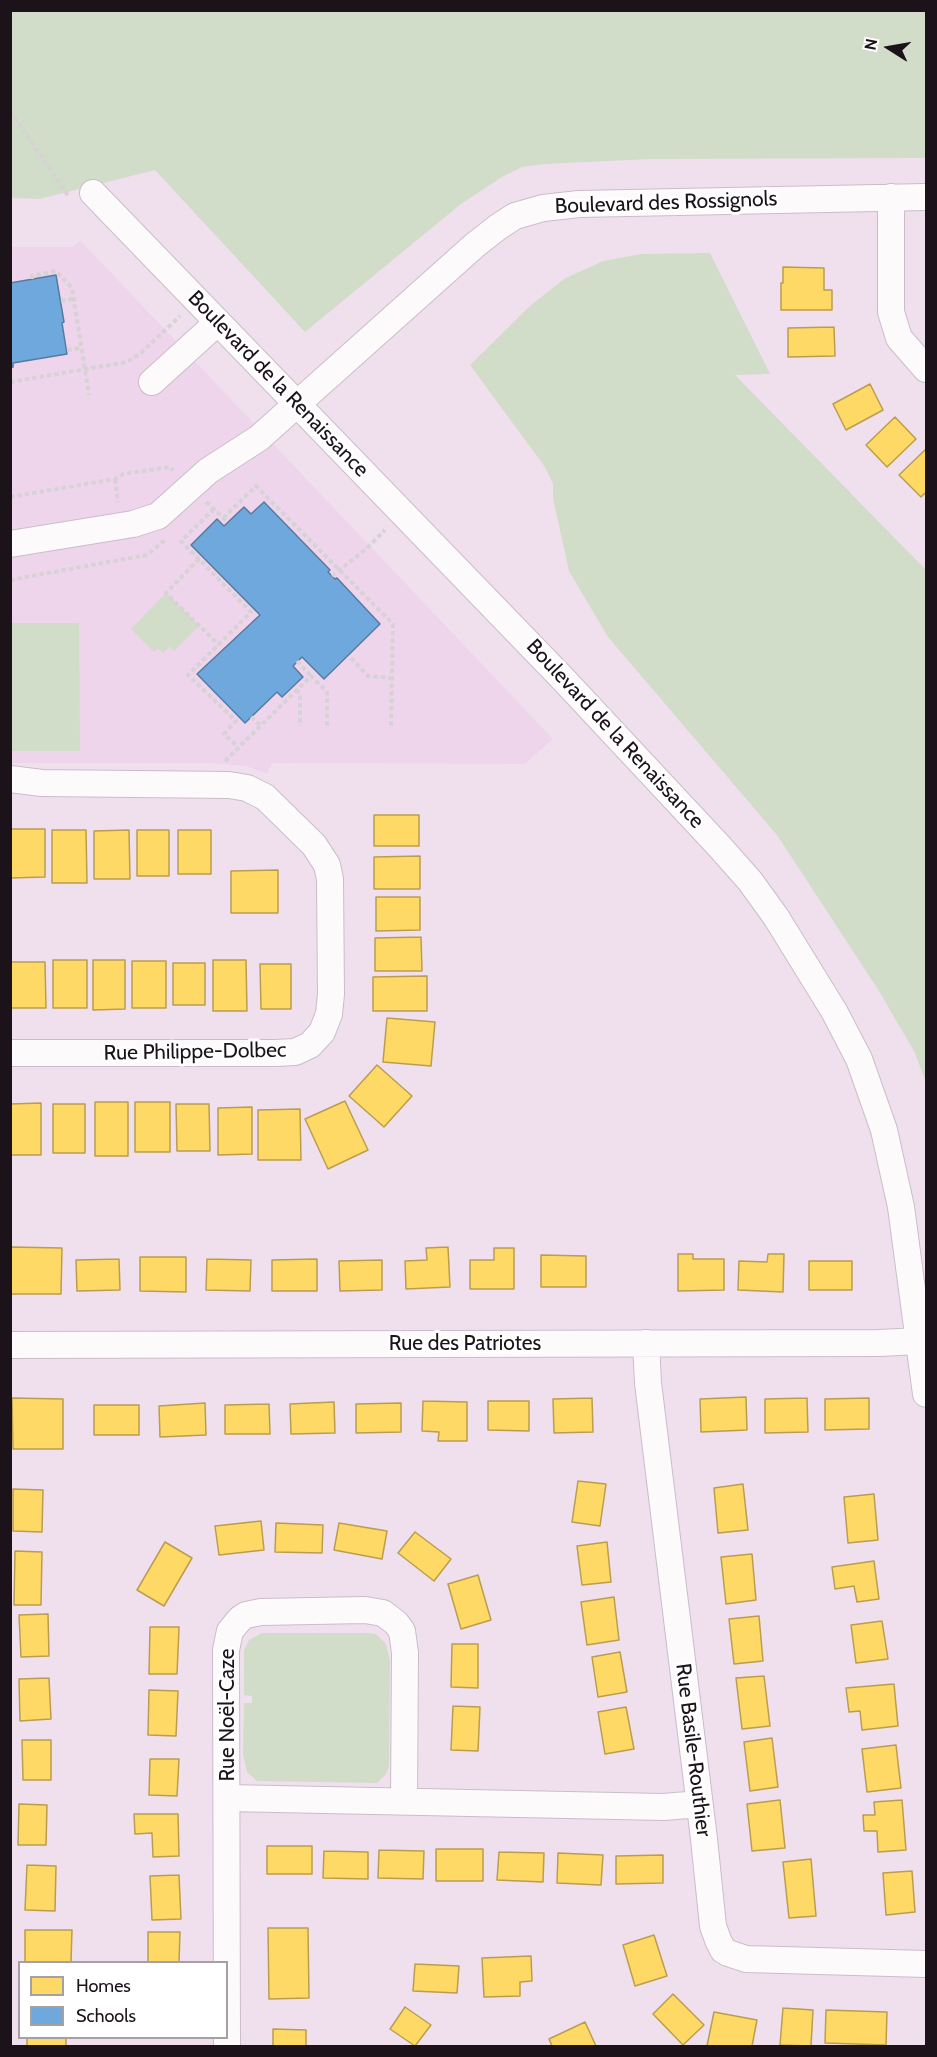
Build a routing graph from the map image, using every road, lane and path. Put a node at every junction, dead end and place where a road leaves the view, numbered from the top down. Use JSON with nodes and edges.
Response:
{"nodes":[{"id":1,"x":10,"y":111,"type":"edge"},
{"id":2,"x":82,"y":196,"type":"joint"},
{"id":3,"x":891,"y":197,"type":"junction"},
{"id":4,"x":927,"y":197,"type":"edge"},
{"id":5,"x":32,"y":279,"type":"dead end"},
{"id":6,"x":73,"y":299,"type":"junction"},
{"id":7,"x":61,"y":301,"type":"dead end"},
{"id":8,"x":181,"y":315,"type":"dead end"},
{"id":9,"x":218,"y":322,"type":"junction"},
{"id":10,"x":81,"y":348,"type":"junction"},
{"id":11,"x":67,"y":350,"type":"dead end"},
{"id":12,"x":85,"y":369,"type":"junction"},
{"id":13,"x":927,"y":369,"type":"edge"},
{"id":14,"x":10,"y":382,"type":"edge"},
{"id":15,"x":152,"y":382,"type":"dead end"},
{"id":16,"x":89,"y":395,"type":"dead end"},
{"id":17,"x":298,"y":404,"type":"junction"},
{"id":18,"x":180,"y":476,"type":"dead end"},
{"id":19,"x":115,"y":479,"type":"junction"},
{"id":20,"x":116,"y":489,"type":"dead end"},
{"id":21,"x":10,"y":497,"type":"edge"},
{"id":22,"x":214,"y":509,"type":"dead end"},
{"id":23,"x":223,"y":518,"type":"dead end"},
{"id":24,"x":387,"y":528,"type":"dead end"},
{"id":25,"x":10,"y":544,"type":"edge"},
{"id":26,"x":199,"y":559,"type":"junction"},
{"id":27,"x":339,"y":570,"type":"junction"},
{"id":28,"x":332,"y":576,"type":"dead end"},
{"id":29,"x":238,"y":625,"type":"junction"},
{"id":30,"x":243,"y":630,"type":"dead end"},
{"id":31,"x":219,"y":645,"type":"junction"},
{"id":32,"x":351,"y":658,"type":"dead end"},
{"id":33,"x":297,"y":661,"type":"dead end"},
{"id":34,"x":311,"y":676,"type":"junction"},
{"id":35,"x":392,"y":678,"type":"junction"},
{"id":36,"x":296,"y":690,"type":"junction"},
{"id":37,"x":251,"y":717,"type":"dead end"},
{"id":38,"x":260,"y":725,"type":"junction"},
{"id":39,"x":300,"y":726,"type":"dead end"},
{"id":40,"x":327,"y":727,"type":"dead end"},
{"id":41,"x":391,"y":727,"type":"dead end"},
{"id":42,"x":238,"y":747,"type":"junction"},
{"id":43,"x":221,"y":766,"type":"dead end"},
{"id":44,"x":10,"y":779,"type":"edge"},
{"id":45,"x":10,"y":1053,"type":"edge"},
{"id":46,"x":919,"y":1341,"type":"junction"},
{"id":47,"x":646,"y":1343,"type":"junction"},
{"id":48,"x":10,"y":1345,"type":"edge"},
{"id":49,"x":927,"y":1394,"type":"edge"},
{"id":50,"x":228,"y":1798,"type":"junction"},
{"id":51,"x":404,"y":1801,"type":"junction"},
{"id":52,"x":699,"y":1804,"type":"junction"},
{"id":53,"x":227,"y":1961,"type":"edge"},
{"id":54,"x":927,"y":1964,"type":"edge"}],
"edges":[{"from":1,"to":2,"type":"path"},
{"from":2,"to":9,"type":"street","name":"Boulevard de la Renaissance"},
{"from":3,"to":4,"type":"street","name":"Boulevard des Rossignols"},
{"from":3,"to":13,"type":"street"},
{"from":3,"to":17,"type":"street","name":"Boulevard des Rossignols"},
{"from":5,"to":6,"type":"path"},
{"from":6,"to":7,"type":"path"},
{"from":6,"to":10,"type":"path"},
{"from":8,"to":12,"type":"path"},
{"from":9,"to":15,"type":"street"},
{"from":9,"to":17,"type":"street","name":"Boulevard de la Renaissance"},
{"from":10,"to":11,"type":"path"},
{"from":10,"to":12,"type":"path"},
{"from":12,"to":14,"type":"path"},
{"from":12,"to":16,"type":"path"},
{"from":17,"to":25,"type":"street","name":"Boulevard des Rossignols"},
{"from":17,"to":46,"type":"street","name":"Boulevard de la Renaissance"},
{"from":18,"to":19,"type":"path"},
{"from":19,"to":20,"type":"path"},
{"from":19,"to":21,"type":"path"},
{"from":22,"to":26,"type":"path"},
{"from":23,"to":27,"type":"path"},
{"from":24,"to":27,"type":"path"},
{"from":26,"to":29,"type":"path"},
{"from":26,"to":31,"type":"path"},
{"from":27,"to":28,"type":"path"},
{"from":27,"to":35,"type":"path"},
{"from":29,"to":30,"type":"path"},
{"from":29,"to":31,"type":"path"},
{"from":31,"to":42,"type":"path"},
{"from":32,"to":35,"type":"path"},
{"from":33,"to":34,"type":"path"},
{"from":34,"to":36,"type":"path"},
{"from":34,"to":40,"type":"path"},
{"from":35,"to":41,"type":"path"},
{"from":36,"to":38,"type":"path"},
{"from":36,"to":39,"type":"path"},
{"from":37,"to":38,"type":"path"},
{"from":38,"to":42,"type":"path"},
{"from":42,"to":43,"type":"path"},
{"from":44,"to":45,"type":"street","name":"Rue Philippe-Dolbec"},
{"from":46,"to":47,"type":"street","name":"Rue des Patriotes"},
{"from":46,"to":49,"type":"street","name":"Boulevard de la Renaissance"},
{"from":47,"to":48,"type":"street","name":"Rue des Patriotes"},
{"from":47,"to":52,"type":"street","name":"Rue Basile-Routhier"},
{"from":50,"to":51,"type":"street","name":"Rue Noël-Caze"},
{"from":50,"to":51,"type":"street","name":"Rue Noël-Caze"},
{"from":50,"to":53,"type":"street","name":"Rue Noël-Caze"},
{"from":51,"to":52,"type":"street","name":"Rue Noël-Caze"},
{"from":52,"to":54,"type":"street","name":"Rue Basile-Routhier"}]}
